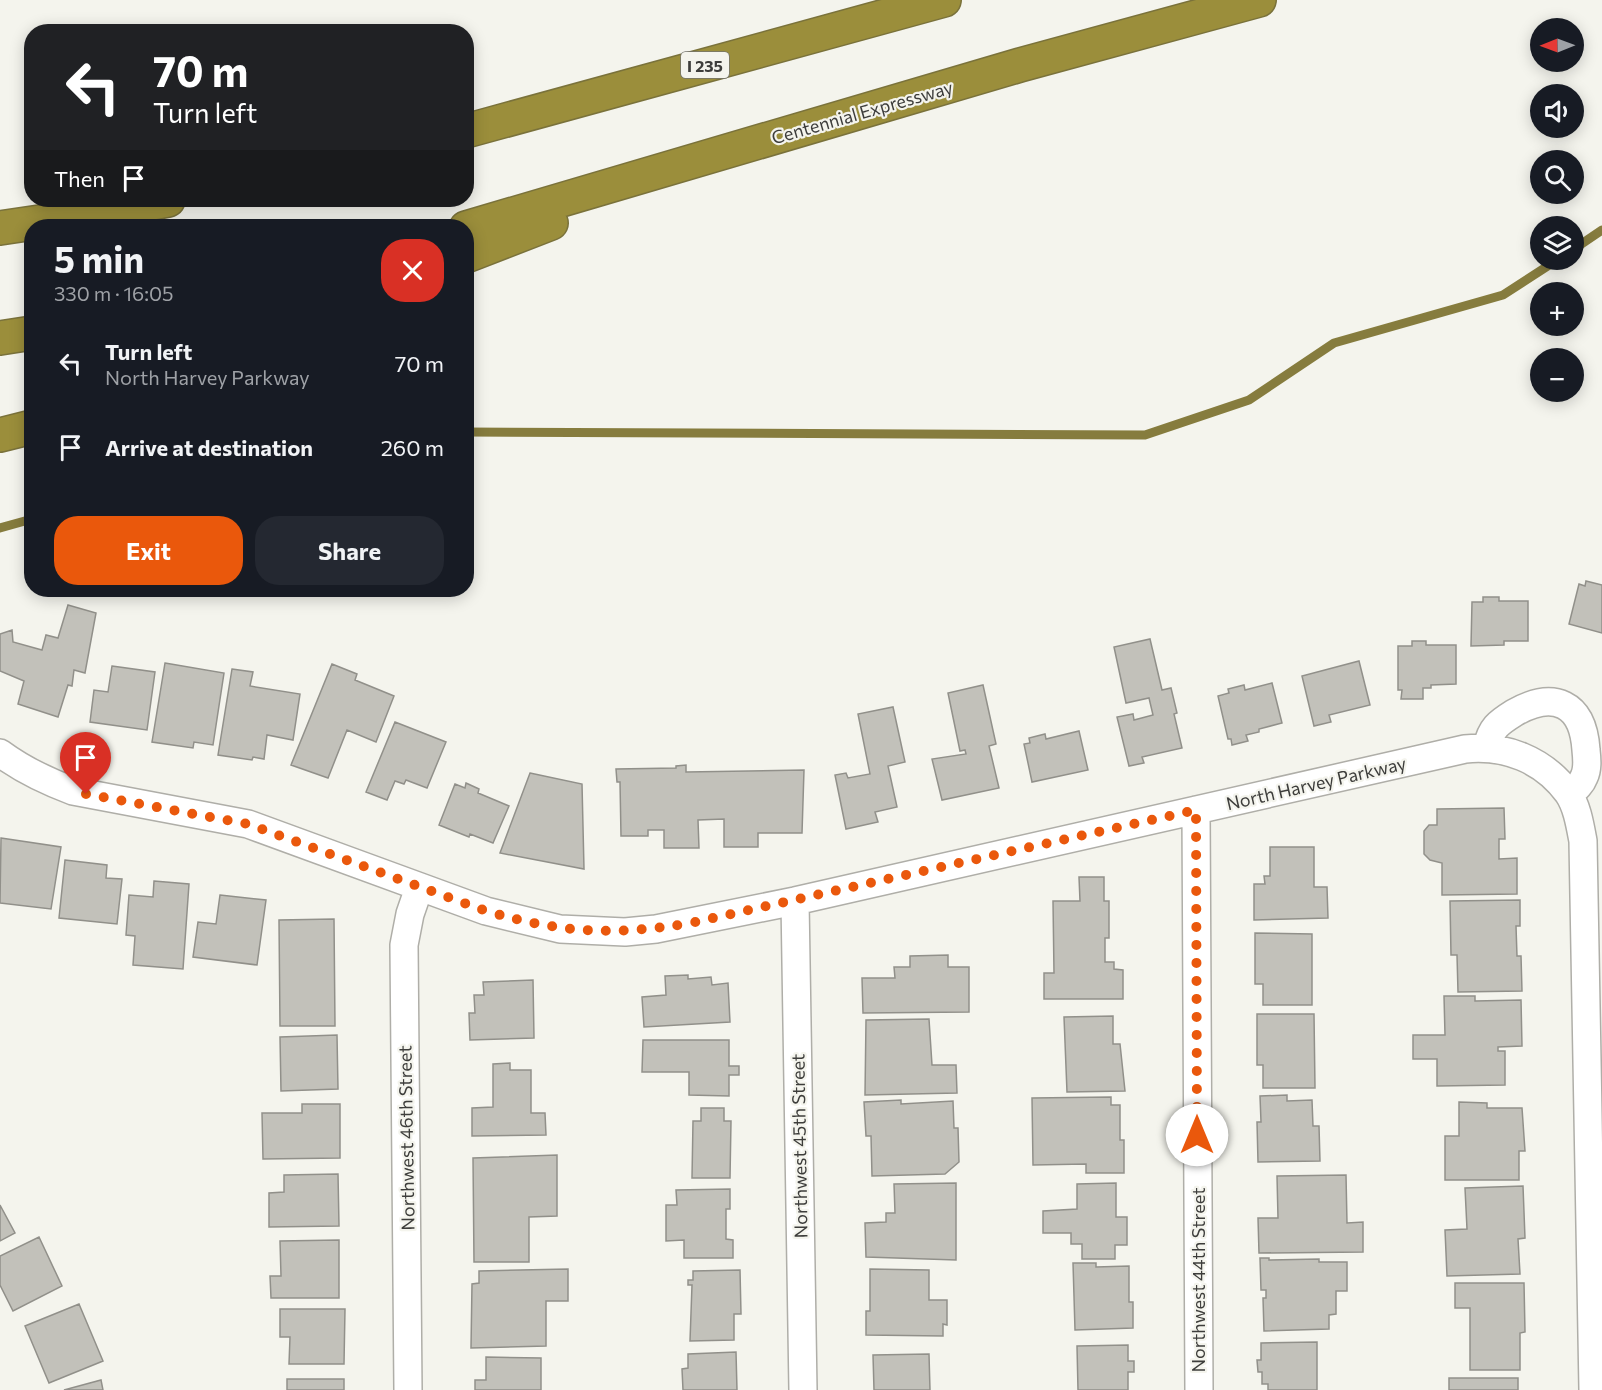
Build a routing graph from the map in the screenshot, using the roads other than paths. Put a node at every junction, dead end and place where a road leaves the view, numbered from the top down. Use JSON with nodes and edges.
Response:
{"nodes":[{"id":1,"x":944,"y":0,"type":"edge"},
{"id":2,"x":1259,"y":0,"type":"edge"},
{"id":3,"x":474,"y":129,"type":"edge"},
{"id":4,"x":748,"y":145,"type":"junction"},
{"id":5,"x":131,"y":207,"type":"edge"},
{"id":6,"x":60,"y":219,"type":"edge"},
{"id":7,"x":24,"y":224,"type":"edge"},
{"id":8,"x":474,"y":226,"type":"edge"},
{"id":9,"x":0,"y":228,"type":"edge"},
{"id":10,"x":474,"y":253,"type":"edge"},
{"id":11,"x":24,"y":334,"type":"edge"},
{"id":12,"x":0,"y":338,"type":"edge"},
{"id":13,"x":24,"y":429,"type":"edge"},
{"id":14,"x":0,"y":435,"type":"edge"},
{"id":15,"x":1487,"y":747,"type":"junction"},
{"id":16,"x":0,"y":753,"type":"edge"},
{"id":17,"x":1569,"y":794,"type":"junction"},
{"id":18,"x":1196,"y":810,"type":"junction"},
{"id":19,"x":419,"y":888,"type":"junction"},
{"id":20,"x":795,"y":901,"type":"junction"},
{"id":21,"x":408,"y":1390,"type":"edge"},
{"id":22,"x":802,"y":1390,"type":"edge"},
{"id":23,"x":1199,"y":1390,"type":"edge"},
{"id":24,"x":1593,"y":1390,"type":"edge"}],
"edges":[{"from":1,"to":3,"type":"highway","number":"I 235"},
{"from":2,"to":4,"type":"highway","name":"Centennial Expressway"},
{"from":4,"to":8,"type":"highway","name":"Centennial Expressway"},
{"from":4,"to":10,"type":"highway"},
{"from":5,"to":6,"type":"highway"},
{"from":7,"to":9,"type":"highway"},
{"from":11,"to":12,"type":"highway"},
{"from":13,"to":14,"type":"highway"},
{"from":15,"to":17,"type":"street","name":"North Harvey Parkway"},
{"from":15,"to":17,"type":"street"},
{"from":15,"to":18,"type":"street","name":"North Harvey Parkway"},
{"from":16,"to":19,"type":"street","name":"North Harvey Parkway"},
{"from":17,"to":24,"type":"street","name":"North Harvey Parkway"},
{"from":18,"to":20,"type":"street","name":"North Harvey Parkway"},
{"from":18,"to":23,"type":"street","name":"Northwest 44th Street"},
{"from":19,"to":20,"type":"street","name":"North Harvey Parkway"},
{"from":19,"to":21,"type":"street","name":"Northwest 46th Street"},
{"from":20,"to":22,"type":"street","name":"Northwest 45th Street"}]}
